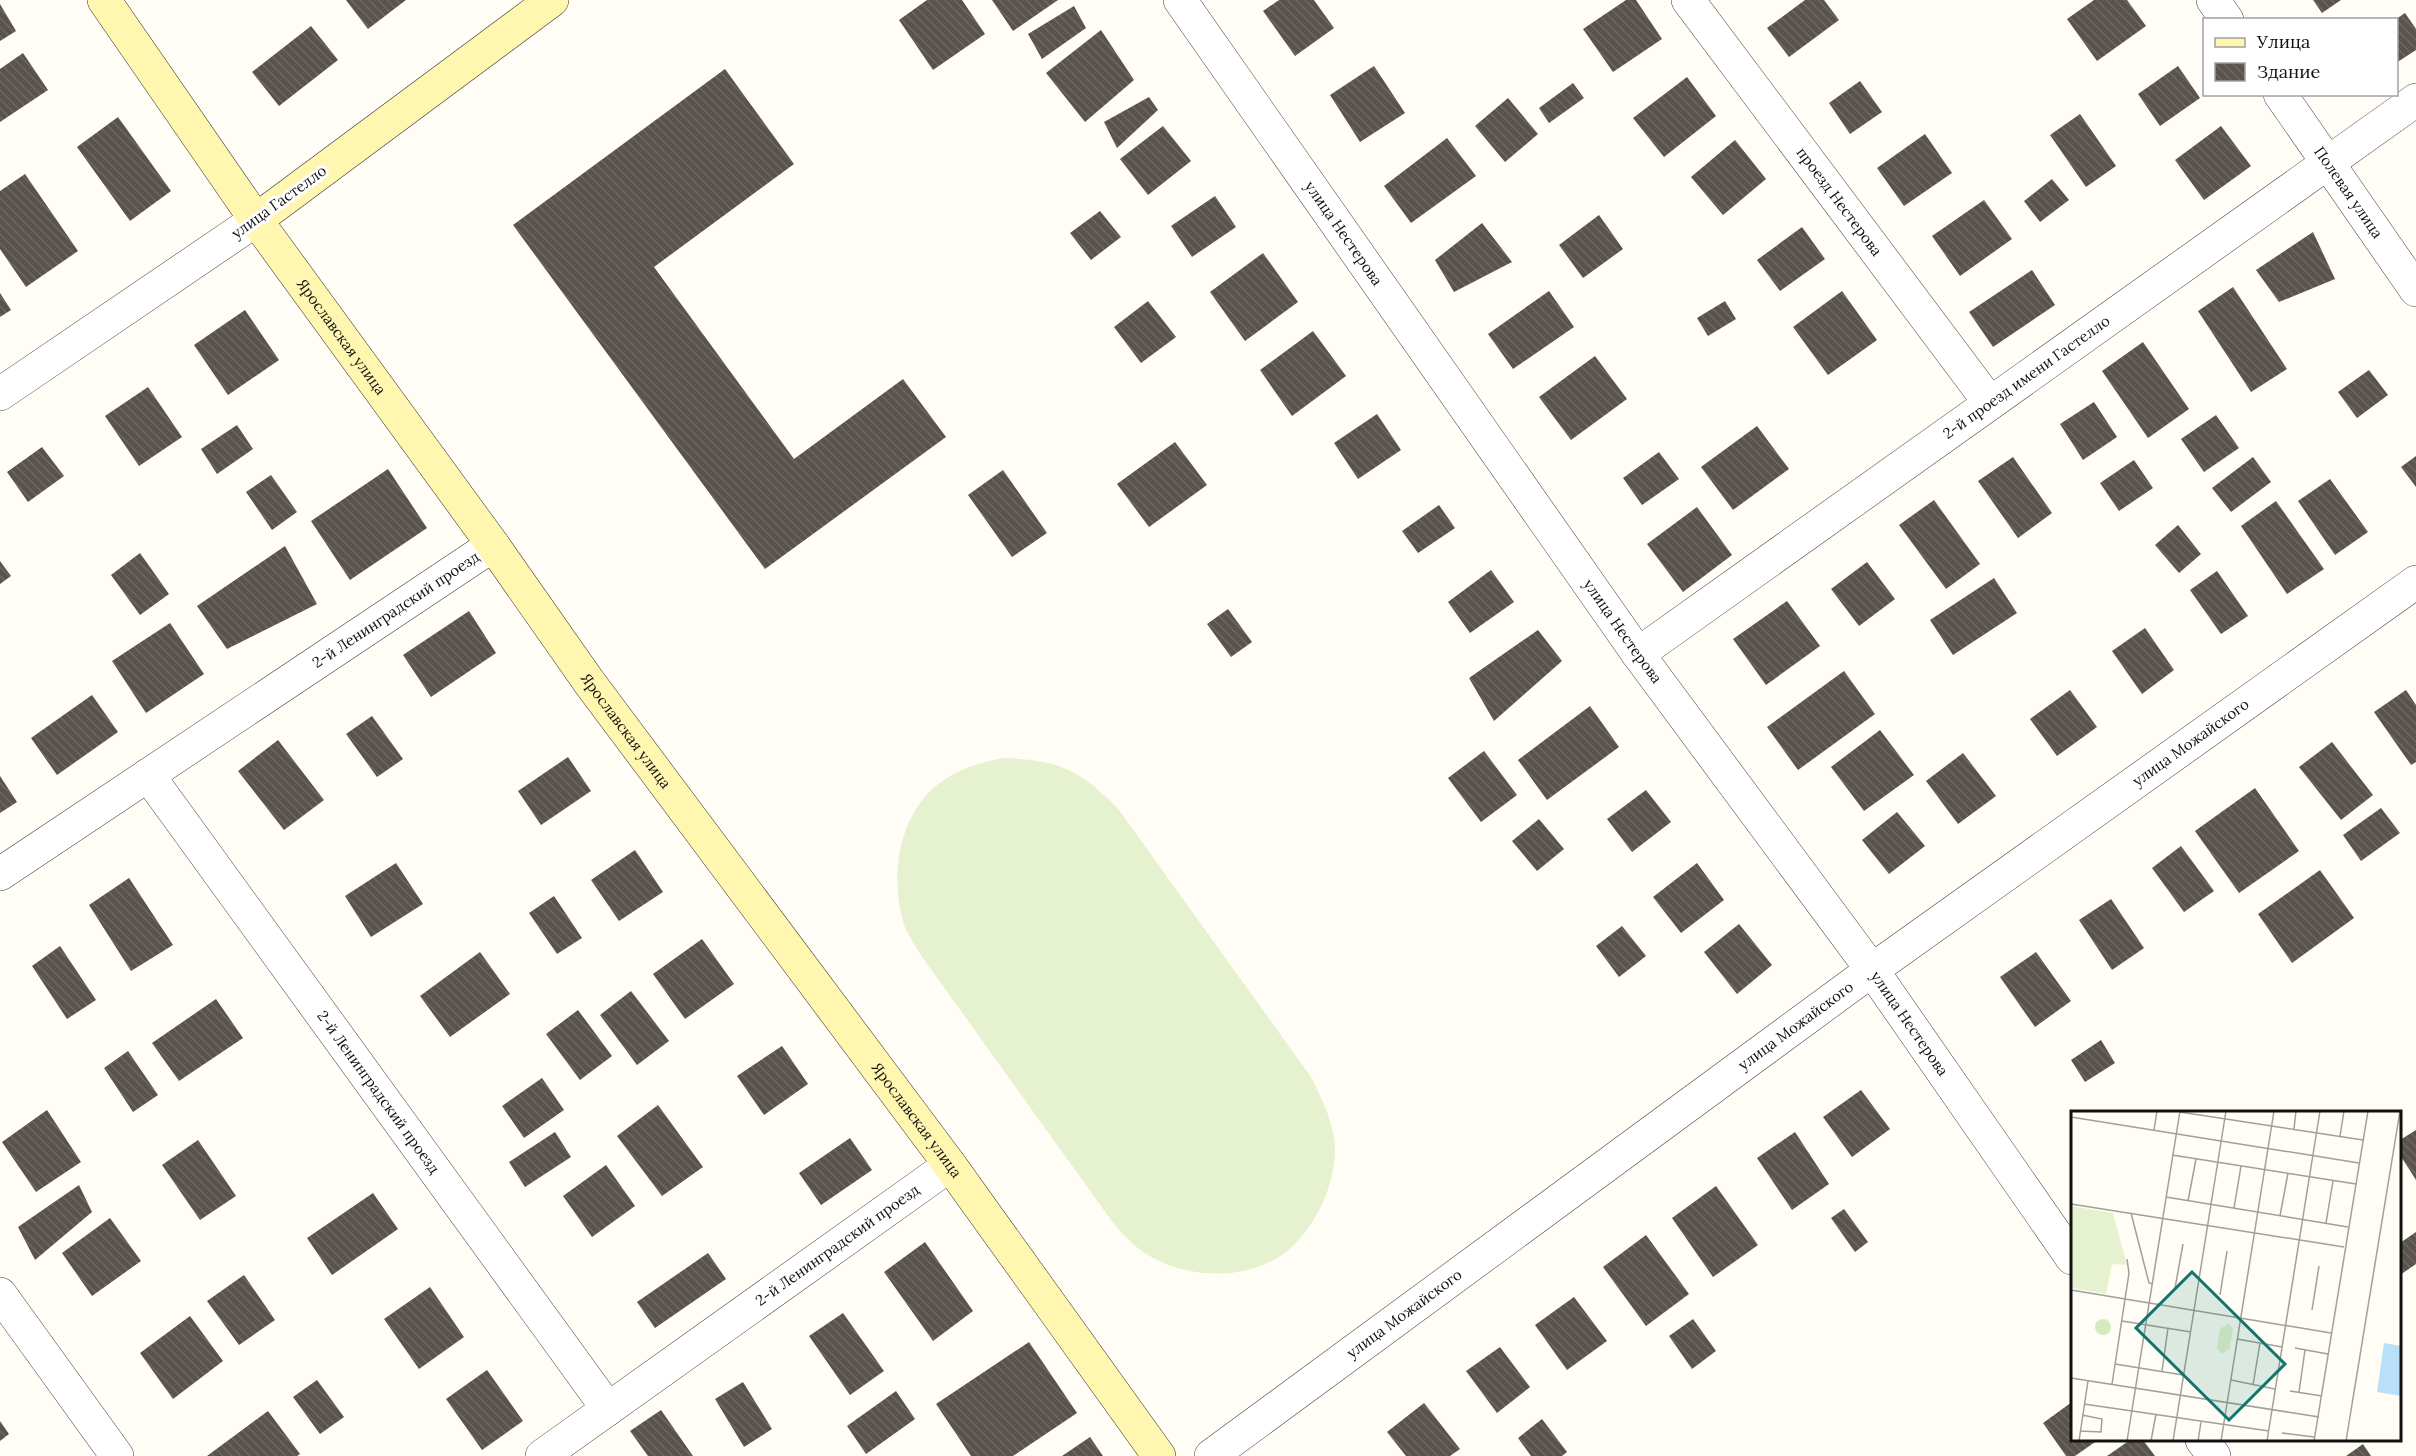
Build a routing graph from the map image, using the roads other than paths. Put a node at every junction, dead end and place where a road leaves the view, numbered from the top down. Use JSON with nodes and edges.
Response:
{"nodes":[{"id":1,"x":104,"y":0,"type":"edge"},
{"id":2,"x":552,"y":0,"type":"edge"},
{"id":3,"x":1180,"y":0,"type":"edge"},
{"id":4,"x":1688,"y":0,"type":"edge"},
{"id":5,"x":2213,"y":0,"type":"edge"},
{"id":6,"x":2226,"y":18,"type":"edge"},
{"id":7,"x":2281,"y":96,"type":"edge"},
{"id":8,"x":2416,"y":100,"type":"edge"},
{"id":9,"x":2328,"y":162,"type":"junction"},
{"id":10,"x":256,"y":220,"type":"junction"},
{"id":11,"x":2416,"y":290,"type":"edge"},
{"id":12,"x":0,"y":394,"type":"edge"},
{"id":13,"x":1990,"y":403,"type":"junction"},
{"id":14,"x":493,"y":545,"type":"junction"},
{"id":15,"x":2416,"y":582,"type":"edge"},
{"id":16,"x":1638,"y":654,"type":"junction"},
{"id":17,"x":148,"y":775,"type":"junction"},
{"id":18,"x":0,"y":874,"type":"edge"},
{"id":19,"x":1872,"y":970,"type":"junction"},
{"id":20,"x":950,"y":1166,"type":"junction"},
{"id":21,"x":2071,"y":1255,"type":"edge"},
{"id":22,"x":0,"y":1294,"type":"edge"},
{"id":23,"x":608,"y":1409,"type":"junction"},
{"id":24,"x":2203,"y":1441,"type":"edge"},
{"id":25,"x":117,"y":1456,"type":"edge"},
{"id":26,"x":542,"y":1456,"type":"edge"},
{"id":27,"x":1159,"y":1456,"type":"edge"},
{"id":28,"x":1211,"y":1456,"type":"edge"},
{"id":29,"x":2214,"y":1456,"type":"edge"}],
"edges":[{"from":1,"to":10,"type":"street","name":"Ярославская улица"},
{"from":2,"to":10,"type":"street","name":"улица Гастелло"},
{"from":3,"to":16,"type":"street","name":"улица Нестерова"},
{"from":4,"to":13,"type":"street","name":"проезд Нестерова"},
{"from":5,"to":6,"type":"street"},
{"from":7,"to":9,"type":"street","name":"Полевая улица"},
{"from":8,"to":9,"type":"street","name":"2-й проезд имени Гастелло"},
{"from":9,"to":11,"type":"street","name":"Полевая улица"},
{"from":9,"to":13,"type":"street","name":"2-й проезд имени Гастелло"},
{"from":10,"to":12,"type":"street","name":"улица Гастелло"},
{"from":10,"to":14,"type":"street","name":"Ярославская улица"},
{"from":13,"to":16,"type":"street","name":"2-й проезд имени Гастелло"},
{"from":14,"to":17,"type":"street","name":"2-й Ленинградский проезд"},
{"from":14,"to":20,"type":"street","name":"Ярославская улица"},
{"from":15,"to":19,"type":"street","name":"улица Можайского"},
{"from":16,"to":19,"type":"street","name":"улица Нестерова"},
{"from":17,"to":18,"type":"street","name":"2-й Ленинградский проезд"},
{"from":17,"to":23,"type":"street","name":"2-й Ленинградский проезд"},
{"from":19,"to":21,"type":"street","name":"улица Нестерова"},
{"from":19,"to":28,"type":"street","name":"улица Можайского"},
{"from":20,"to":23,"type":"street","name":"2-й Ленинградский проезд"},
{"from":20,"to":27,"type":"street","name":"Ярославская улица"},
{"from":22,"to":25,"type":"street"},
{"from":23,"to":26,"type":"street","name":"2-й Ленинградский проезд"},
{"from":24,"to":29,"type":"street"}]}
